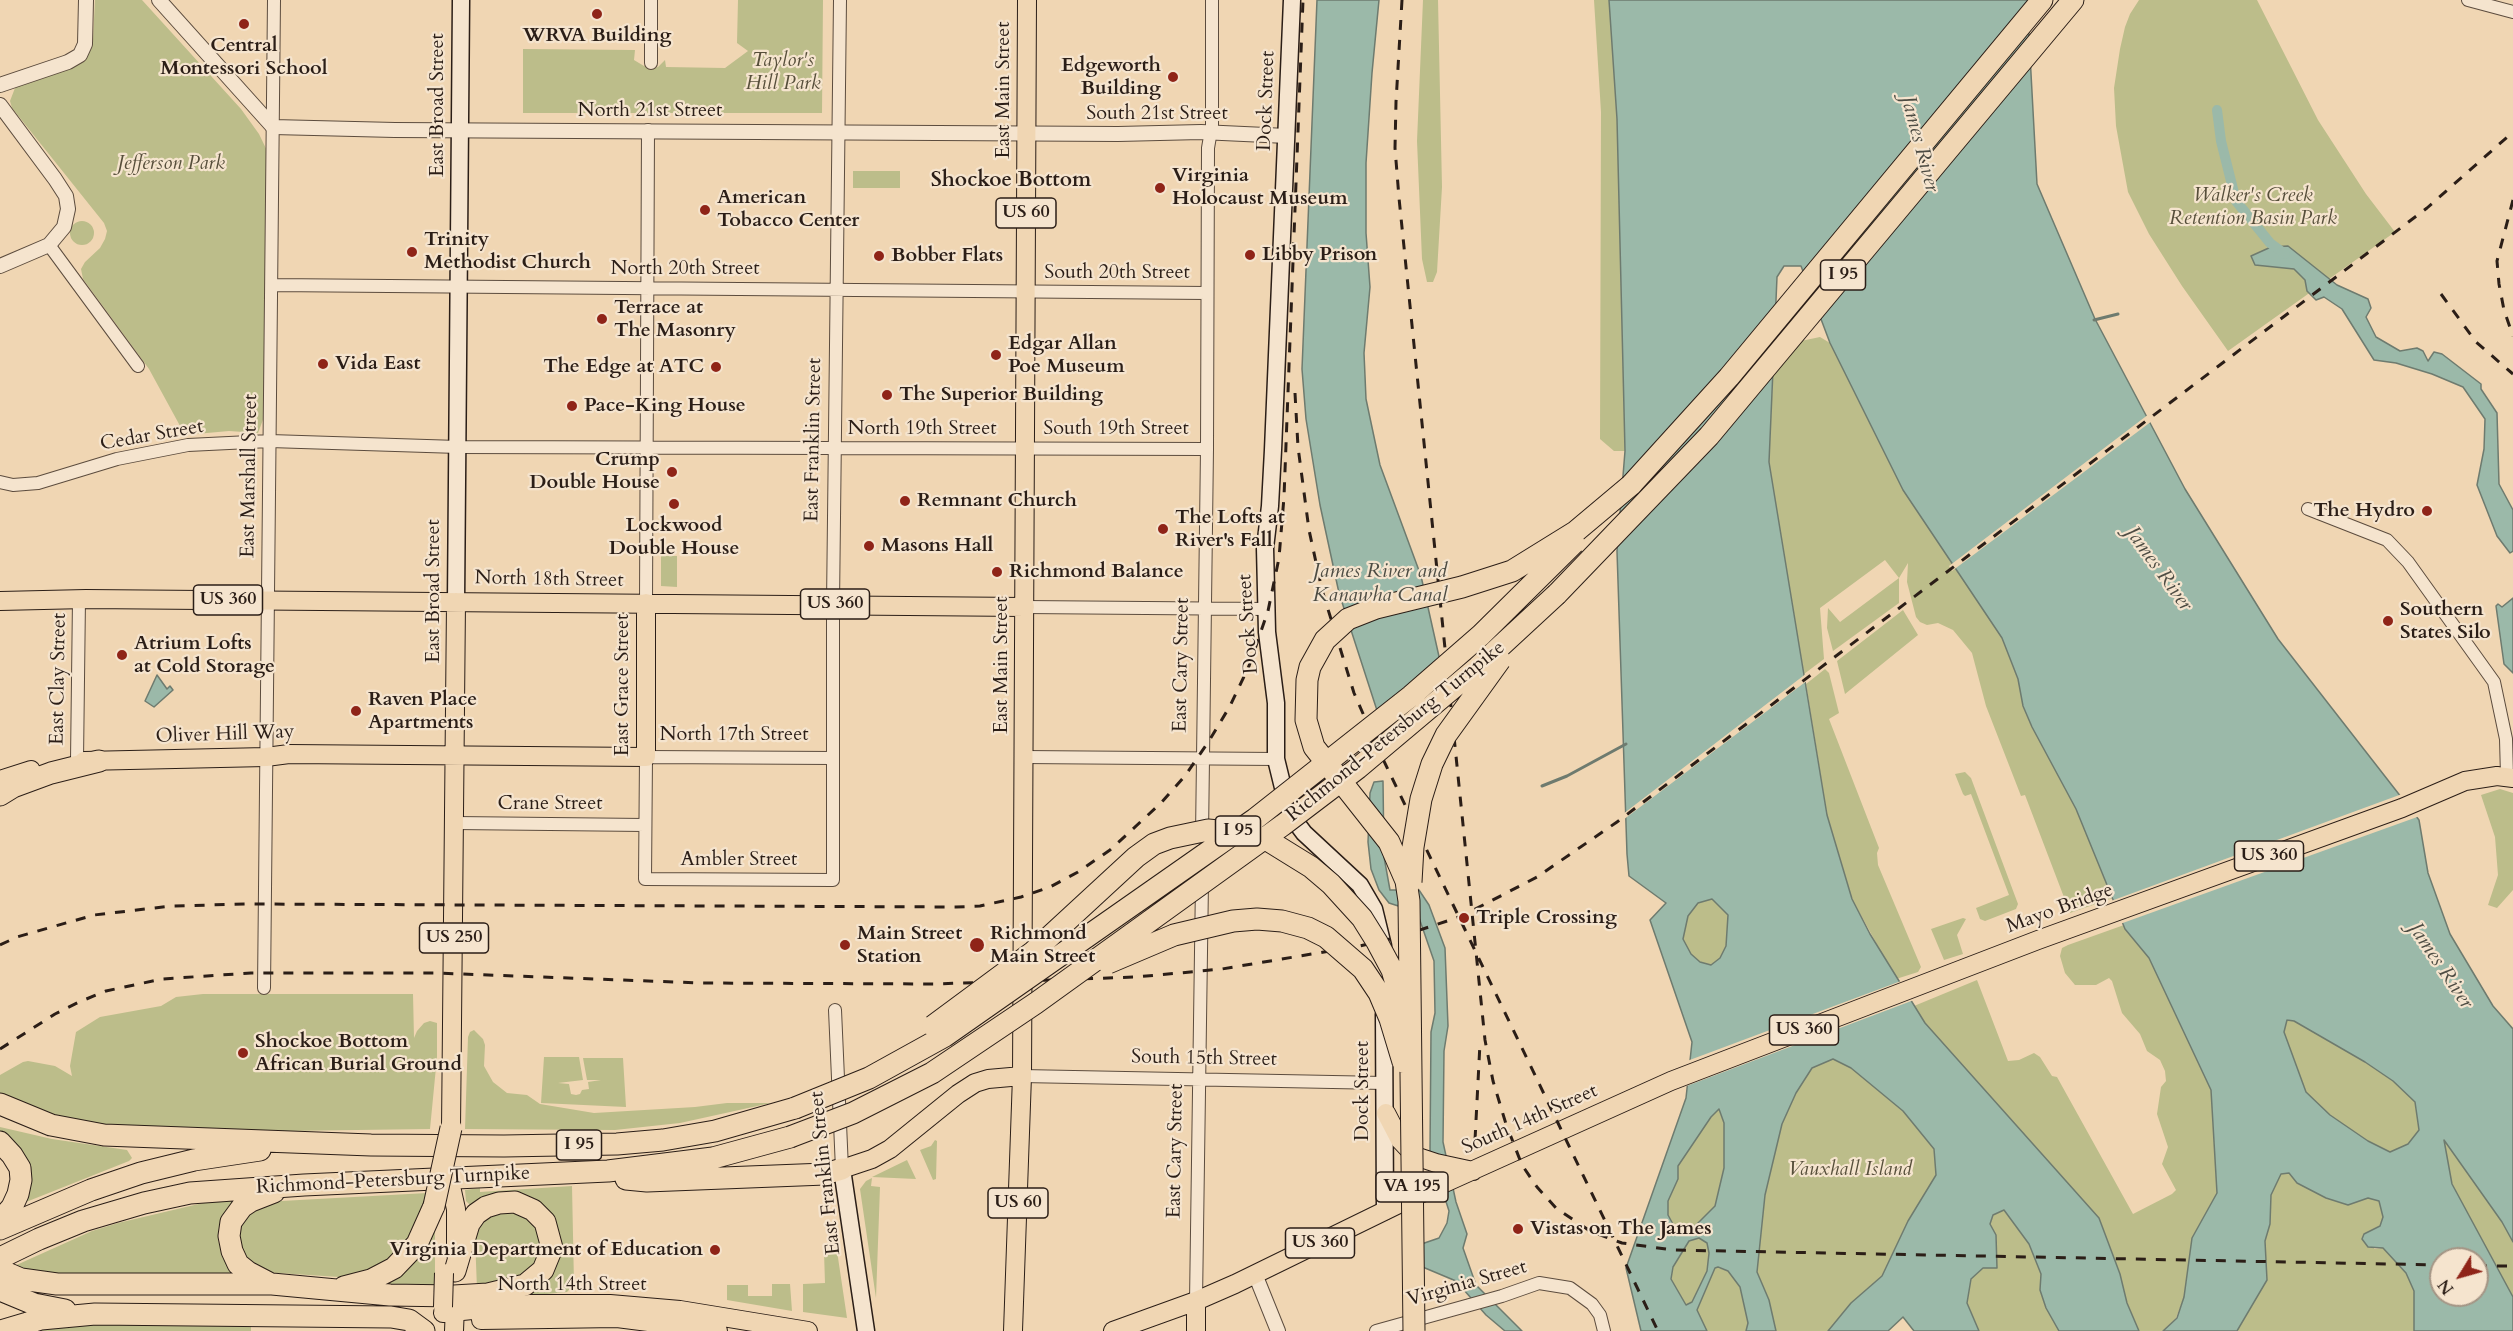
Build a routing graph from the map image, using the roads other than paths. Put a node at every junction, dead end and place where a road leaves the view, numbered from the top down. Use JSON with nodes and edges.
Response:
{"nodes":[{"id":1,"x":86,"y":0,"type":"edge"},
{"id":2,"x":159,"y":0,"type":"edge"},
{"id":3,"x":274,"y":0,"type":"edge"},
{"id":4,"x":461,"y":0,"type":"edge"},
{"id":5,"x":651,"y":0,"type":"edge"},
{"id":6,"x":840,"y":0,"type":"edge"},
{"id":7,"x":1027,"y":0,"type":"edge"},
{"id":8,"x":1212,"y":0,"type":"edge"},
{"id":9,"x":1292,"y":0,"type":"edge"},
{"id":10,"x":2042,"y":0,"type":"edge"},
{"id":11,"x":2073,"y":0,"type":"edge"},
{"id":12,"x":2468,"y":0,"type":"edge"},
{"id":13,"x":2513,"y":12,"type":"edge"},
{"id":14,"x":651,"y":63,"type":"dead end"},
{"id":15,"x":0,"y":85,"type":"edge"},
{"id":16,"x":0,"y":105,"type":"edge"},
{"id":17,"x":273,"y":127,"type":"junction"},
{"id":18,"x":460,"y":130,"type":"junction"},
{"id":19,"x":648,"y":130,"type":"junction"},
{"id":20,"x":839,"y":132,"type":"junction"},
{"id":21,"x":1210,"y":133,"type":"junction"},
{"id":22,"x":1027,"y":134,"type":"junction"},
{"id":23,"x":1287,"y":136,"type":"junction"},
{"id":24,"x":49,"y":245,"type":"junction"},
{"id":25,"x":0,"y":266,"type":"edge"},
{"id":26,"x":272,"y":285,"type":"junction"},
{"id":27,"x":459,"y":288,"type":"junction"},
{"id":28,"x":648,"y":288,"type":"junction"},
{"id":29,"x":836,"y":290,"type":"junction"},
{"id":30,"x":1026,"y":292,"type":"junction"},
{"id":31,"x":1207,"y":293,"type":"junction"},
{"id":32,"x":138,"y":366,"type":"dead end"},
{"id":33,"x":270,"y":441,"type":"junction"},
{"id":34,"x":458,"y":447,"type":"junction"},
{"id":35,"x":646,"y":447,"type":"junction"},
{"id":36,"x":835,"y":448,"type":"junction"},
{"id":37,"x":1025,"y":449,"type":"junction"},
{"id":38,"x":1208,"y":449,"type":"junction"},
{"id":39,"x":0,"y":482,"type":"edge"},
{"id":40,"x":1631,"y":485,"type":"junction"},
{"id":41,"x":2308,"y":509,"type":"dead end"},
{"id":42,"x":1557,"y":594,"type":"junction"},
{"id":43,"x":79,"y":598,"type":"junction"},
{"id":44,"x":268,"y":600,"type":"junction"},
{"id":45,"x":0,"y":601,"type":"edge"},
{"id":46,"x":456,"y":602,"type":"junction"},
{"id":47,"x":646,"y":603,"type":"junction"},
{"id":48,"x":833,"y":604,"type":"junction"},
{"id":49,"x":1025,"y":607,"type":"junction"},
{"id":50,"x":1205,"y":608,"type":"junction"},
{"id":51,"x":1266,"y":609,"type":"junction"},
{"id":52,"x":455,"y":755,"type":"junction"},
{"id":53,"x":266,"y":757,"type":"junction"},
{"id":54,"x":646,"y":757,"type":"junction"},
{"id":55,"x":1024,"y":757,"type":"junction"},
{"id":56,"x":1203,"y":757,"type":"junction"},
{"id":57,"x":833,"y":758,"type":"junction"},
{"id":58,"x":1276,"y":759,"type":"junction"},
{"id":59,"x":77,"y":760,"type":"junction"},
{"id":60,"x":99,"y":761,"type":"junction"},
{"id":61,"x":2510,"y":777,"type":"edge"},
{"id":62,"x":0,"y":780,"type":"edge"},
{"id":63,"x":0,"y":795,"type":"edge"},
{"id":64,"x":455,"y":823,"type":"junction"},
{"id":65,"x":645,"y":825,"type":"junction"},
{"id":66,"x":645,"y":879,"type":"joint"},
{"id":67,"x":833,"y":880,"type":"joint"},
{"id":68,"x":264,"y":988,"type":"dead end"},
{"id":69,"x":1036,"y":1003,"type":"junction"},
{"id":70,"x":835,"y":1010,"type":"dead end"},
{"id":71,"x":1410,"y":1042,"type":"junction"},
{"id":72,"x":1023,"y":1076,"type":"junction"},
{"id":73,"x":1199,"y":1078,"type":"junction"},
{"id":74,"x":1674,"y":1080,"type":"joint"},
{"id":75,"x":1384,"y":1083,"type":"junction"},
{"id":76,"x":789,"y":1110,"type":"junction"},
{"id":77,"x":5,"y":1113,"type":"edge"},
{"id":78,"x":1386,"y":1113,"type":"junction"},
{"id":79,"x":1410,"y":1116,"type":"junction"},
{"id":80,"x":451,"y":1124,"type":"junction"},
{"id":81,"x":0,"y":1142,"type":"edge"},
{"id":82,"x":371,"y":1145,"type":"junction"},
{"id":83,"x":842,"y":1169,"type":"junction"},
{"id":84,"x":1473,"y":1171,"type":"junction"},
{"id":85,"x":575,"y":1174,"type":"junction"},
{"id":86,"x":304,"y":1185,"type":"junction"},
{"id":87,"x":445,"y":1208,"type":"junction"},
{"id":88,"x":1385,"y":1211,"type":"junction"},
{"id":89,"x":0,"y":1221,"type":"edge"},
{"id":90,"x":0,"y":1229,"type":"edge"},
{"id":91,"x":1,"y":1262,"type":"edge"},
{"id":92,"x":452,"y":1273,"type":"junction"},
{"id":93,"x":1255,"y":1274,"type":"junction"},
{"id":94,"x":272,"y":1284,"type":"junction"},
{"id":95,"x":0,"y":1290,"type":"edge"},
{"id":96,"x":329,"y":1290,"type":"junction"},
{"id":97,"x":1196,"y":1301,"type":"junction"},
{"id":98,"x":95,"y":1314,"type":"junction"},
{"id":99,"x":449,"y":1318,"type":"edge"},
{"id":100,"x":1,"y":1331,"type":"edge"},
{"id":101,"x":424,"y":1331,"type":"edge"},
{"id":102,"x":718,"y":1331,"type":"edge"},
{"id":103,"x":808,"y":1331,"type":"edge"},
{"id":104,"x":866,"y":1331,"type":"edge"},
{"id":105,"x":1013,"y":1331,"type":"edge"},
{"id":106,"x":1113,"y":1331,"type":"edge"},
{"id":107,"x":1196,"y":1331,"type":"edge"},
{"id":108,"x":1278,"y":1331,"type":"edge"},
{"id":109,"x":1376,"y":1331,"type":"edge"},
{"id":110,"x":1416,"y":1331,"type":"edge"},
{"id":111,"x":1604,"y":1331,"type":"edge"}],
"edges":[{"from":1,"to":15,"type":"street"},
{"from":2,"to":17,"type":"street"},
{"from":3,"to":17,"type":"street","name":"East Marshall Street"},
{"from":4,"to":18,"type":"main road","name":"East Broad Street","number":"US 250"},
{"from":5,"to":14,"type":"street"},
{"from":6,"to":20,"type":"street","name":"East Franklin Street"},
{"from":7,"to":22,"type":"main road","name":"East Main Street","number":"US 60"},
{"from":8,"to":21,"type":"street","name":"East Cary Street"},
{"from":9,"to":23,"type":"main road","name":"Dock Street"},
{"from":10,"to":40,"type":"highway","name":"Richmond-Petersburg Turnpike","number":"I 95"},
{"from":11,"to":42,"type":"highway","name":"Richmond-Petersburg Turnpike","number":"I 95"},
{"from":12,"to":13,"type":"street"},
{"from":16,"to":24,"type":"street"},
{"from":17,"to":18,"type":"street","name":"North 21st Street"},
{"from":17,"to":26,"type":"street","name":"East Marshall Street"},
{"from":18,"to":19,"type":"street","name":"North 21st Street"},
{"from":18,"to":27,"type":"main road","name":"East Broad Street","number":"US 250"},
{"from":19,"to":20,"type":"street","name":"North 21st Street"},
{"from":19,"to":28,"type":"street","name":"East Grace Street"},
{"from":20,"to":22,"type":"street","name":"North 21st Street"},
{"from":20,"to":29,"type":"street","name":"East Franklin Street"},
{"from":21,"to":22,"type":"street","name":"South 21st Street"},
{"from":21,"to":23,"type":"street","name":"South 21st Street"},
{"from":21,"to":31,"type":"street","name":"East Cary Street"},
{"from":22,"to":30,"type":"main road","name":"East Main Street","number":"US 60"},
{"from":23,"to":51,"type":"main road","name":"Dock Street"},
{"from":24,"to":25,"type":"street"},
{"from":24,"to":32,"type":"street"},
{"from":26,"to":27,"type":"street","name":"North 20th Street"},
{"from":26,"to":33,"type":"street","name":"East Marshall Street"},
{"from":27,"to":28,"type":"street","name":"North 20th Street"},
{"from":27,"to":34,"type":"main road","name":"East Broad Street","number":"US 250"},
{"from":28,"to":29,"type":"street","name":"North 20th Street"},
{"from":28,"to":35,"type":"street","name":"East Grace Street"},
{"from":29,"to":30,"type":"street","name":"North 20th Street"},
{"from":29,"to":36,"type":"street","name":"East Franklin Street"},
{"from":30,"to":31,"type":"street","name":"South 20th Street"},
{"from":30,"to":37,"type":"main road","name":"East Main Street","number":"US 60"},
{"from":31,"to":38,"type":"street","name":"East Cary Street"},
{"from":33,"to":34,"type":"street","name":"Cedar Street"},
{"from":33,"to":39,"type":"street","name":"Cedar Street"},
{"from":33,"to":44,"type":"street","name":"East Marshall Street"},
{"from":34,"to":35,"type":"street","name":"North 19th Street"},
{"from":34,"to":46,"type":"main road","name":"East Broad Street","number":"US 250"},
{"from":35,"to":36,"type":"street","name":"North 19th Street"},
{"from":35,"to":47,"type":"street","name":"East Grace Street"},
{"from":36,"to":37,"type":"street","name":"North 19th Street"},
{"from":36,"to":48,"type":"street","name":"East Franklin Street"},
{"from":37,"to":38,"type":"street","name":"South 19th Street"},
{"from":37,"to":49,"type":"main road","name":"East Main Street","number":"US 60"},
{"from":38,"to":50,"type":"street","name":"East Cary Street"},
{"from":40,"to":76,"type":"highway","name":"Richmond-Petersburg Turnpike","number":"I 95","bridge":true},
{"from":40,"to":79,"type":"highway","bridge":true},
{"from":41,"to":61,"type":"street"},
{"from":42,"to":69,"type":"highway","name":"Richmond-Petersburg Turnpike","number":"I 95","bridge":true},
{"from":42,"to":71,"type":"highway","bridge":true},
{"from":43,"to":44,"type":"main road","name":"North 18th Street","number":"US 360"},
{"from":43,"to":45,"type":"main road","name":"North 18th Street","number":"US 360"},
{"from":43,"to":59,"type":"street","name":"East Clay Street"},
{"from":44,"to":46,"type":"main road","name":"North 18th Street","number":"US 360"},
{"from":44,"to":53,"type":"street","name":"East Marshall Street"},
{"from":46,"to":47,"type":"main road","name":"North 18th Street","number":"US 360"},
{"from":46,"to":52,"type":"main road","name":"East Broad Street","number":"US 250"},
{"from":47,"to":48,"type":"main road","name":"North 18th Street","number":"US 360"},
{"from":47,"to":54,"type":"main road","name":"East Grace Street"},
{"from":48,"to":49,"type":"main road","name":"North 18th Street","number":"US 360"},
{"from":48,"to":57,"type":"street","name":"East Franklin Street"},
{"from":49,"to":50,"type":"street"},
{"from":49,"to":55,"type":"main road","name":"East Main Street","number":"US 60"},
{"from":50,"to":51,"type":"street"},
{"from":50,"to":56,"type":"street","name":"East Cary Street"},
{"from":51,"to":58,"type":"main road","name":"Dock Street"},
{"from":52,"to":53,"type":"main road","name":"Oliver Hill Way"},
{"from":52,"to":54,"type":"main road","name":"North 17th Street"},
{"from":52,"to":64,"type":"main road","name":"East Broad Street","number":"US 250"},
{"from":53,"to":60,"type":"main road","name":"Oliver Hill Way"},
{"from":53,"to":68,"type":"street","name":"East Marshall Street"},
{"from":54,"to":57,"type":"street","name":"North 17th Street"},
{"from":54,"to":65,"type":"street","name":"East Grace Street"},
{"from":55,"to":56,"type":"street"},
{"from":55,"to":72,"type":"main road","name":"East Main Street","number":"US 60"},
{"from":56,"to":58,"type":"street"},
{"from":56,"to":73,"type":"street","name":"East Cary Street"},
{"from":57,"to":67,"type":"street","name":"East Franklin Street"},
{"from":58,"to":75,"type":"main road","name":"Dock Street"},
{"from":59,"to":60,"type":"main road","name":"Oliver Hill Way"},
{"from":59,"to":62,"type":"main road","name":"Oliver Hill Way"},
{"from":60,"to":63,"type":"highway"},
{"from":61,"to":74,"type":"main road","name":"Mayo Bridge","number":"US 360"},
{"from":64,"to":65,"type":"street","name":"Crane Street"},
{"from":64,"to":80,"type":"main road","name":"East Broad Street","number":"US 250"},
{"from":65,"to":66,"type":"street","name":"East Grace Street"},
{"from":66,"to":67,"type":"street","name":"Ambler Street"},
{"from":69,"to":79,"type":"highway","bridge":true},
{"from":69,"to":85,"type":"highway","name":"Richmond-Petersburg Turnpike","number":"I 95","bridge":true},
{"from":70,"to":83,"type":"street","name":"East Franklin Street"},
{"from":71,"to":76,"type":"highway","bridge":true},
{"from":71,"to":110,"type":"highway","number":"VA 195","bridge":true},
{"from":72,"to":73,"type":"street","name":"South 15th Street"},
{"from":72,"to":83,"type":"main road"},
{"from":72,"to":105,"type":"main road","name":"East Main Street","number":"US 60"},
{"from":73,"to":75,"type":"street","name":"South 15th Street"},
{"from":73,"to":97,"type":"street","name":"East Cary Street"},
{"from":74,"to":84,"type":"main road","name":"South 14th Street","number":"US 360"},
{"from":75,"to":78,"type":"main road","name":"Dock Street"},
{"from":76,"to":82,"type":"highway","number":"I 95"},
{"from":77,"to":82,"type":"highway"},
{"from":78,"to":84,"type":"main road"},
{"from":78,"to":88,"type":"main road","name":"Dock Street"},
{"from":79,"to":110,"type":"highway","number":"VA 195","bridge":true},
{"from":80,"to":87,"type":"highway","bridge":true},
{"from":80,"to":87,"type":"main road","name":"East Broad Street","number":"US 250","bridge":true},
{"from":81,"to":89,"type":"highway"},
{"from":82,"to":90,"type":"highway","number":"I 95"},
{"from":83,"to":85,"type":"highway"},
{"from":83,"to":104,"type":"main road","name":"East Franklin Street"},
{"from":84,"to":88,"type":"main road","name":"South 14th Street","number":"US 360"},
{"from":85,"to":86,"type":"highway","name":"Richmond-Petersburg Turnpike","number":"I 95"},
{"from":86,"to":91,"type":"highway","name":"Richmond-Petersburg Turnpike","number":"I 95"},
{"from":86,"to":94,"type":"highway"},
{"from":87,"to":92,"type":"main road","name":"East Broad Street","number":"US 250"},
{"from":87,"to":96,"type":"highway"},
{"from":88,"to":93,"type":"main road","name":"South 14th Street","number":"US 360"},
{"from":91,"to":94,"type":"highway"},
{"from":92,"to":96,"type":"highway"},
{"from":92,"to":99,"type":"main road","name":"East Broad Street","number":"US 250","bridge":true},
{"from":93,"to":97,"type":"main road","name":"South 14th Street","number":"US 360"},
{"from":93,"to":108,"type":"street"},
{"from":94,"to":96,"type":"highway"},
{"from":95,"to":98,"type":"highway"},
{"from":97,"to":106,"type":"main road","name":"South 14th Street"},
{"from":97,"to":107,"type":"main road","name":"East Cary Street"},
{"from":98,"to":100,"type":"highway"},
{"from":98,"to":101,"type":"highway"},
{"from":99,"to":102,"type":"main road","name":"North 14th Street"},
{"from":99,"to":103,"type":"main road","name":"North 14th Street"},
{"from":109,"to":111,"type":"street","name":"Virginia Street"}]}
